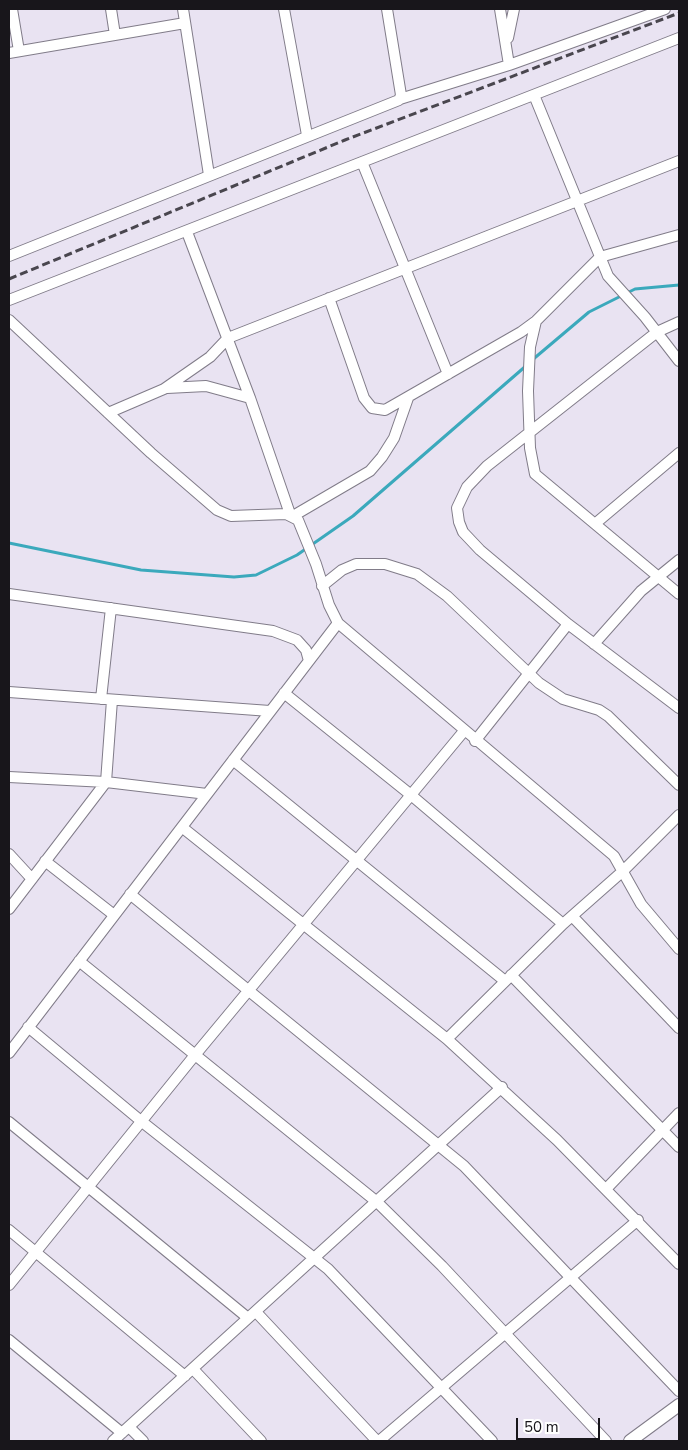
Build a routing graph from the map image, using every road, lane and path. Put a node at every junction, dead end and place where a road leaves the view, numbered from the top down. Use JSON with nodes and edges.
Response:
{"nodes":[{"id":1,"x":12,"y":9,"type":"edge"},
{"id":2,"x":111,"y":9,"type":"edge"},
{"id":3,"x":183,"y":9,"type":"edge"},
{"id":4,"x":284,"y":9,"type":"edge"},
{"id":5,"x":387,"y":9,"type":"edge"},
{"id":6,"x":500,"y":9,"type":"edge"},
{"id":7,"x":514,"y":9,"type":"edge"},
{"id":8,"x":665,"y":9,"type":"edge"},
{"id":9,"x":185,"y":24,"type":"junction"},
{"id":10,"x":115,"y":35,"type":"junction"},
{"id":11,"x":679,"y":38,"type":"edge"},
{"id":12,"x":507,"y":44,"type":"junction"},
{"id":13,"x":14,"y":52,"type":"edge"},
{"id":14,"x":509,"y":65,"type":"junction"},
{"id":15,"x":534,"y":95,"type":"junction"},
{"id":16,"x":400,"y":99,"type":"junction"},
{"id":17,"x":307,"y":136,"type":"junction"},
{"id":18,"x":679,"y":161,"type":"edge"},
{"id":19,"x":362,"y":162,"type":"junction"},
{"id":20,"x":209,"y":175,"type":"junction"},
{"id":21,"x":576,"y":202,"type":"junction"},
{"id":22,"x":187,"y":232,"type":"junction"},
{"id":23,"x":679,"y":235,"type":"edge"},
{"id":24,"x":9,"y":256,"type":"edge"},
{"id":25,"x":600,"y":256,"type":"junction"},
{"id":26,"x":406,"y":269,"type":"junction"},
{"id":27,"x":328,"y":298,"type":"junction"},
{"id":28,"x":9,"y":300,"type":"edge"},
{"id":29,"x":9,"y":320,"type":"edge"},
{"id":30,"x":536,"y":322,"type":"junction"},
{"id":31,"x":679,"y":322,"type":"edge"},
{"id":32,"x":658,"y":332,"type":"junction"},
{"id":33,"x":228,"y":338,"type":"junction"},
{"id":34,"x":679,"y":361,"type":"edge"},
{"id":35,"x":448,"y":374,"type":"junction"},
{"id":36,"x":164,"y":389,"type":"junction"},
{"id":37,"x":250,"y":398,"type":"junction"},
{"id":38,"x":408,"y":398,"type":"junction"},
{"id":39,"x":108,"y":413,"type":"junction"},
{"id":40,"x":529,"y":433,"type":"junction"},
{"id":41,"x":679,"y":453,"type":"edge"},
{"id":42,"x":292,"y":515,"type":"junction"},
{"id":43,"x":596,"y":523,"type":"junction"},
{"id":44,"x":679,"y":560,"type":"edge"},
{"id":45,"x":658,"y":577,"type":"junction"},
{"id":46,"x":322,"y":586,"type":"junction"},
{"id":47,"x":9,"y":594,"type":"edge"},
{"id":48,"x":679,"y":594,"type":"edge"},
{"id":49,"x":111,"y":608,"type":"junction"},
{"id":50,"x":338,"y":624,"type":"junction"},
{"id":51,"x":568,"y":624,"type":"junction"},
{"id":52,"x":594,"y":644,"type":"junction"},
{"id":53,"x":309,"y":661,"type":"junction"},
{"id":54,"x":528,"y":674,"type":"junction"},
{"id":55,"x":9,"y":692,"type":"edge"},
{"id":56,"x":284,"y":693,"type":"junction"},
{"id":57,"x":107,"y":699,"type":"junction"},
{"id":58,"x":679,"y":708,"type":"edge"},
{"id":59,"x":270,"y":711,"type":"junction"},
{"id":60,"x":464,"y":731,"type":"junction"},
{"id":61,"x":476,"y":741,"type":"junction"},
{"id":62,"x":234,"y":760,"type":"junction"},
{"id":63,"x":9,"y":777,"type":"edge"},
{"id":64,"x":106,"y":782,"type":"junction"},
{"id":65,"x":679,"y":785,"type":"edge"},
{"id":66,"x":207,"y":794,"type":"junction"},
{"id":67,"x":411,"y":795,"type":"junction"},
{"id":68,"x":679,"y":814,"type":"edge"},
{"id":69,"x":183,"y":828,"type":"junction"},
{"id":70,"x":9,"y":854,"type":"edge"},
{"id":71,"x":45,"y":861,"type":"junction"},
{"id":72,"x":357,"y":861,"type":"junction"},
{"id":73,"x":623,"y":871,"type":"junction"},
{"id":74,"x":32,"y":879,"type":"junction"},
{"id":75,"x":130,"y":894,"type":"junction"},
{"id":76,"x":9,"y":909,"type":"edge"},
{"id":77,"x":114,"y":915,"type":"junction"},
{"id":78,"x":572,"y":916,"type":"junction"},
{"id":79,"x":563,"y":924,"type":"junction"},
{"id":80,"x":303,"y":926,"type":"junction"},
{"id":81,"x":679,"y":949,"type":"edge"},
{"id":82,"x":80,"y":961,"type":"junction"},
{"id":83,"x":508,"y":978,"type":"junction"},
{"id":84,"x":249,"y":990,"type":"junction"},
{"id":85,"x":28,"y":1027,"type":"junction"},
{"id":86,"x":679,"y":1028,"type":"edge"},
{"id":87,"x":446,"y":1039,"type":"junction"},
{"id":88,"x":9,"y":1053,"type":"edge"},
{"id":89,"x":195,"y":1055,"type":"junction"},
{"id":90,"x":502,"y":1088,"type":"junction"},
{"id":91,"x":679,"y":1113,"type":"edge"},
{"id":92,"x":141,"y":1121,"type":"junction"},
{"id":93,"x":9,"y":1122,"type":"edge"},
{"id":94,"x":663,"y":1130,"type":"junction"},
{"id":95,"x":439,"y":1145,"type":"junction"},
{"id":96,"x":679,"y":1147,"type":"edge"},
{"id":97,"x":88,"y":1187,"type":"junction"},
{"id":98,"x":607,"y":1188,"type":"junction"},
{"id":99,"x":377,"y":1202,"type":"junction"},
{"id":100,"x":638,"y":1220,"type":"junction"},
{"id":101,"x":9,"y":1230,"type":"edge"},
{"id":102,"x":35,"y":1252,"type":"junction"},
{"id":103,"x":314,"y":1258,"type":"junction"},
{"id":104,"x":679,"y":1264,"type":"edge"},
{"id":105,"x":573,"y":1277,"type":"junction"},
{"id":106,"x":9,"y":1285,"type":"edge"},
{"id":107,"x":252,"y":1315,"type":"junction"},
{"id":108,"x":505,"y":1333,"type":"junction"},
{"id":109,"x":9,"y":1340,"type":"edge"},
{"id":110,"x":189,"y":1372,"type":"junction"},
{"id":111,"x":442,"y":1386,"type":"junction"},
{"id":112,"x":679,"y":1391,"type":"edge"},
{"id":113,"x":679,"y":1405,"type":"edge"},
{"id":114,"x":126,"y":1430,"type":"junction"},
{"id":115,"x":113,"y":1441,"type":"edge"},
{"id":116,"x":143,"y":1441,"type":"edge"},
{"id":117,"x":261,"y":1441,"type":"edge"},
{"id":118,"x":378,"y":1441,"type":"edge"},
{"id":119,"x":492,"y":1441,"type":"edge"},
{"id":120,"x":606,"y":1441,"type":"edge"},
{"id":121,"x":630,"y":1441,"type":"edge"}],
"edges":[{"from":1,"to":13,"type":"street"},
{"from":2,"to":10,"type":"street"},
{"from":3,"to":9,"type":"street"},
{"from":4,"to":17,"type":"street"},
{"from":5,"to":16,"type":"street"},
{"from":6,"to":12,"type":"street"},
{"from":7,"to":12,"type":"street"},
{"from":8,"to":14,"type":"street"},
{"from":9,"to":10,"type":"street"},
{"from":9,"to":20,"type":"street"},
{"from":10,"to":13,"type":"street"},
{"from":11,"to":15,"type":"street"},
{"from":12,"to":14,"type":"street"},
{"from":14,"to":16,"type":"street"},
{"from":15,"to":19,"type":"street"},
{"from":15,"to":21,"type":"street"},
{"from":16,"to":17,"type":"street"},
{"from":17,"to":20,"type":"street"},
{"from":18,"to":21,"type":"street"},
{"from":19,"to":22,"type":"street"},
{"from":19,"to":26,"type":"street"},
{"from":20,"to":24,"type":"street"},
{"from":21,"to":25,"type":"street"},
{"from":21,"to":26,"type":"street"},
{"from":22,"to":28,"type":"street"},
{"from":22,"to":33,"type":"street"},
{"from":23,"to":25,"type":"street"},
{"from":25,"to":30,"type":"street"},
{"from":25,"to":32,"type":"street"},
{"from":26,"to":27,"type":"street"},
{"from":26,"to":35,"type":"street"},
{"from":27,"to":33,"type":"street"},
{"from":27,"to":38,"type":"street"},
{"from":29,"to":39,"type":"street"},
{"from":30,"to":35,"type":"street"},
{"from":30,"to":40,"type":"street"},
{"from":31,"to":32,"type":"street"},
{"from":32,"to":34,"type":"street"},
{"from":32,"to":40,"type":"street"},
{"from":33,"to":36,"type":"street"},
{"from":33,"to":37,"type":"street"},
{"from":35,"to":38,"type":"street"},
{"from":36,"to":37,"type":"street"},
{"from":36,"to":39,"type":"street"},
{"from":37,"to":42,"type":"street"},
{"from":38,"to":42,"type":"street"},
{"from":39,"to":42,"type":"street"},
{"from":40,"to":43,"type":"street"},
{"from":40,"to":51,"type":"street"},
{"from":41,"to":43,"type":"street"},
{"from":42,"to":46,"type":"street"},
{"from":43,"to":45,"type":"street"},
{"from":44,"to":45,"type":"street"},
{"from":45,"to":48,"type":"street"},
{"from":45,"to":52,"type":"street"},
{"from":46,"to":50,"type":"street"},
{"from":46,"to":54,"type":"street"},
{"from":47,"to":49,"type":"street"},
{"from":49,"to":53,"type":"street"},
{"from":49,"to":57,"type":"street"},
{"from":50,"to":53,"type":"street"},
{"from":50,"to":60,"type":"street"},
{"from":51,"to":52,"type":"street"},
{"from":51,"to":54,"type":"street"},
{"from":52,"to":58,"type":"street"},
{"from":53,"to":56,"type":"street"},
{"from":54,"to":61,"type":"street"},
{"from":54,"to":65,"type":"street"},
{"from":55,"to":57,"type":"street"},
{"from":56,"to":59,"type":"street"},
{"from":56,"to":67,"type":"street"},
{"from":57,"to":59,"type":"street"},
{"from":57,"to":64,"type":"street"},
{"from":59,"to":62,"type":"street"},
{"from":60,"to":61,"type":"street"},
{"from":60,"to":67,"type":"street"},
{"from":61,"to":73,"type":"street"},
{"from":62,"to":66,"type":"street"},
{"from":62,"to":72,"type":"street"},
{"from":63,"to":64,"type":"street"},
{"from":64,"to":66,"type":"street"},
{"from":64,"to":71,"type":"street"},
{"from":66,"to":69,"type":"street"},
{"from":67,"to":72,"type":"street"},
{"from":67,"to":79,"type":"street"},
{"from":68,"to":73,"type":"street"},
{"from":69,"to":75,"type":"street"},
{"from":69,"to":80,"type":"street"},
{"from":70,"to":74,"type":"street"},
{"from":71,"to":74,"type":"street"},
{"from":71,"to":77,"type":"street"},
{"from":72,"to":80,"type":"street"},
{"from":72,"to":83,"type":"street"},
{"from":73,"to":78,"type":"street"},
{"from":73,"to":81,"type":"street"},
{"from":74,"to":76,"type":"street"},
{"from":75,"to":77,"type":"street"},
{"from":75,"to":84,"type":"street"},
{"from":77,"to":82,"type":"street"},
{"from":78,"to":79,"type":"street"},
{"from":78,"to":86,"type":"street"},
{"from":79,"to":83,"type":"street"},
{"from":80,"to":84,"type":"street"},
{"from":80,"to":87,"type":"street"},
{"from":82,"to":85,"type":"street"},
{"from":82,"to":89,"type":"street"},
{"from":83,"to":87,"type":"street"},
{"from":83,"to":94,"type":"street"},
{"from":84,"to":89,"type":"street"},
{"from":84,"to":95,"type":"street"},
{"from":85,"to":88,"type":"street"},
{"from":85,"to":92,"type":"street"},
{"from":87,"to":90,"type":"street"},
{"from":89,"to":92,"type":"street"},
{"from":89,"to":99,"type":"street"},
{"from":90,"to":95,"type":"street"},
{"from":90,"to":98,"type":"street"},
{"from":91,"to":94,"type":"street"},
{"from":92,"to":97,"type":"street"},
{"from":92,"to":103,"type":"street"},
{"from":93,"to":97,"type":"street"},
{"from":94,"to":96,"type":"street"},
{"from":94,"to":98,"type":"street"},
{"from":95,"to":99,"type":"street"},
{"from":95,"to":105,"type":"street"},
{"from":97,"to":102,"type":"street"},
{"from":97,"to":107,"type":"street"},
{"from":98,"to":100,"type":"street"},
{"from":99,"to":103,"type":"street"},
{"from":99,"to":108,"type":"street"},
{"from":100,"to":104,"type":"street"},
{"from":100,"to":105,"type":"street"},
{"from":101,"to":102,"type":"street"},
{"from":102,"to":106,"type":"street"},
{"from":102,"to":110,"type":"street"},
{"from":103,"to":107,"type":"street"},
{"from":103,"to":111,"type":"street"},
{"from":105,"to":108,"type":"street"},
{"from":105,"to":112,"type":"street"},
{"from":107,"to":110,"type":"street"},
{"from":107,"to":118,"type":"street"},
{"from":108,"to":111,"type":"street"},
{"from":108,"to":120,"type":"street"},
{"from":109,"to":114,"type":"street"},
{"from":110,"to":114,"type":"street"},
{"from":110,"to":117,"type":"street"},
{"from":111,"to":118,"type":"street"},
{"from":111,"to":119,"type":"street"},
{"from":113,"to":121,"type":"street"},
{"from":114,"to":115,"type":"street"},
{"from":114,"to":116,"type":"street"}]}
